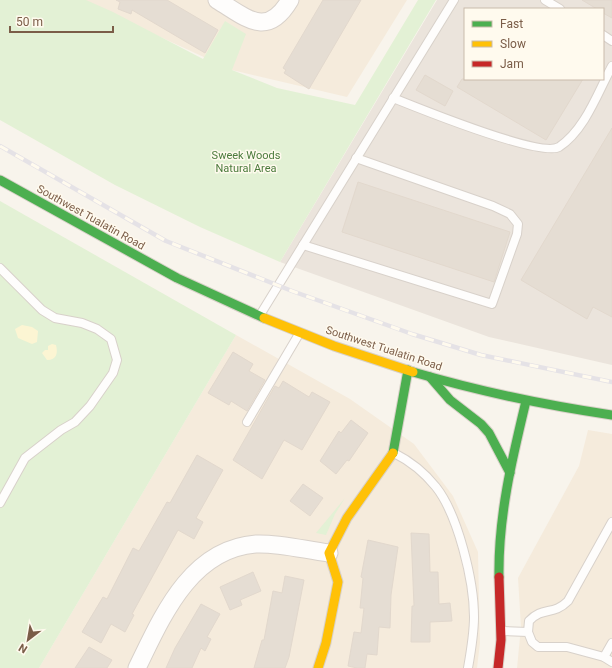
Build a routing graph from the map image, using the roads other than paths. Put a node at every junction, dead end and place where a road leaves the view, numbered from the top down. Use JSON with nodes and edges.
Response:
{"nodes":[{"id":1,"x":217,"y":0,"type":"edge"},
{"id":2,"x":290,"y":0,"type":"edge"},
{"id":3,"x":454,"y":0,"type":"edge"},
{"id":4,"x":545,"y":0,"type":"edge"},
{"id":5,"x":558,"y":8,"type":"edge"},
{"id":6,"x":612,"y":66,"type":"edge"},
{"id":7,"x":393,"y":98,"type":"junction"},
{"id":8,"x":356,"y":158,"type":"junction"},
{"id":9,"x":0,"y":180,"type":"edge"},
{"id":10,"x":303,"y":245,"type":"junction"},
{"id":11,"x":0,"y":268,"type":"edge"},
{"id":12,"x":260,"y":315,"type":"junction"},
{"id":13,"x":300,"y":332,"type":"junction"},
{"id":14,"x":408,"y":370,"type":"junction"},
{"id":15,"x":430,"y":376,"type":"junction"},
{"id":16,"x":526,"y":401,"type":"junction"},
{"id":17,"x":612,"y":415,"type":"edge"},
{"id":18,"x":247,"y":422,"type":"dead end"},
{"id":19,"x":393,"y":453,"type":"junction"},
{"id":20,"x":510,"y":473,"type":"junction"},
{"id":21,"x":0,"y":503,"type":"edge"},
{"id":22,"x":612,"y":522,"type":"edge"},
{"id":23,"x":329,"y":553,"type":"junction"},
{"id":24,"x":502,"y":631,"type":"junction"},
{"id":25,"x":528,"y":632,"type":"junction"},
{"id":26,"x":612,"y":643,"type":"edge"},
{"id":27,"x":604,"y":657,"type":"junction"},
{"id":28,"x":612,"y":662,"type":"edge"},
{"id":29,"x":137,"y":668,"type":"edge"},
{"id":30,"x":318,"y":668,"type":"edge"},
{"id":31,"x":468,"y":668,"type":"edge"},
{"id":32,"x":498,"y":668,"type":"edge"}],
"edges":[{"from":1,"to":2,"type":"street"},
{"from":3,"to":7,"type":"lane"},
{"from":4,"to":5,"type":"lane"},
{"from":6,"to":7,"type":"lane"},
{"from":7,"to":8,"type":"lane"},
{"from":8,"to":10,"type":"lane"},
{"from":8,"to":10,"type":"lane"},
{"from":9,"to":12,"type":"main road","name":"Southwest Tualatin Road"},
{"from":10,"to":12,"type":"lane"},
{"from":11,"to":21,"type":"lane"},
{"from":12,"to":13,"type":"main road","name":"Southwest Tualatin Road"},
{"from":13,"to":14,"type":"main road","name":"Southwest Tualatin Road"},
{"from":13,"to":18,"type":"lane"},
{"from":14,"to":15,"type":"main road","name":"Southwest Tualatin Road"},
{"from":14,"to":19,"type":"main road"},
{"from":15,"to":16,"type":"main road","name":"Southwest Tualatin Road"},
{"from":15,"to":20,"type":"main road"},
{"from":16,"to":17,"type":"main road","name":"Southwest Tualatin Road"},
{"from":16,"to":20,"type":"main road"},
{"from":19,"to":23,"type":"main road"},
{"from":19,"to":31,"type":"lane"},
{"from":20,"to":24,"type":"main road"},
{"from":22,"to":25,"type":"lane"},
{"from":23,"to":29,"type":"street"},
{"from":23,"to":30,"type":"main road"},
{"from":24,"to":25,"type":"lane"},
{"from":24,"to":32,"type":"main road"},
{"from":25,"to":27,"type":"lane"},
{"from":26,"to":27,"type":"lane"},
{"from":27,"to":28,"type":"lane"}]}
